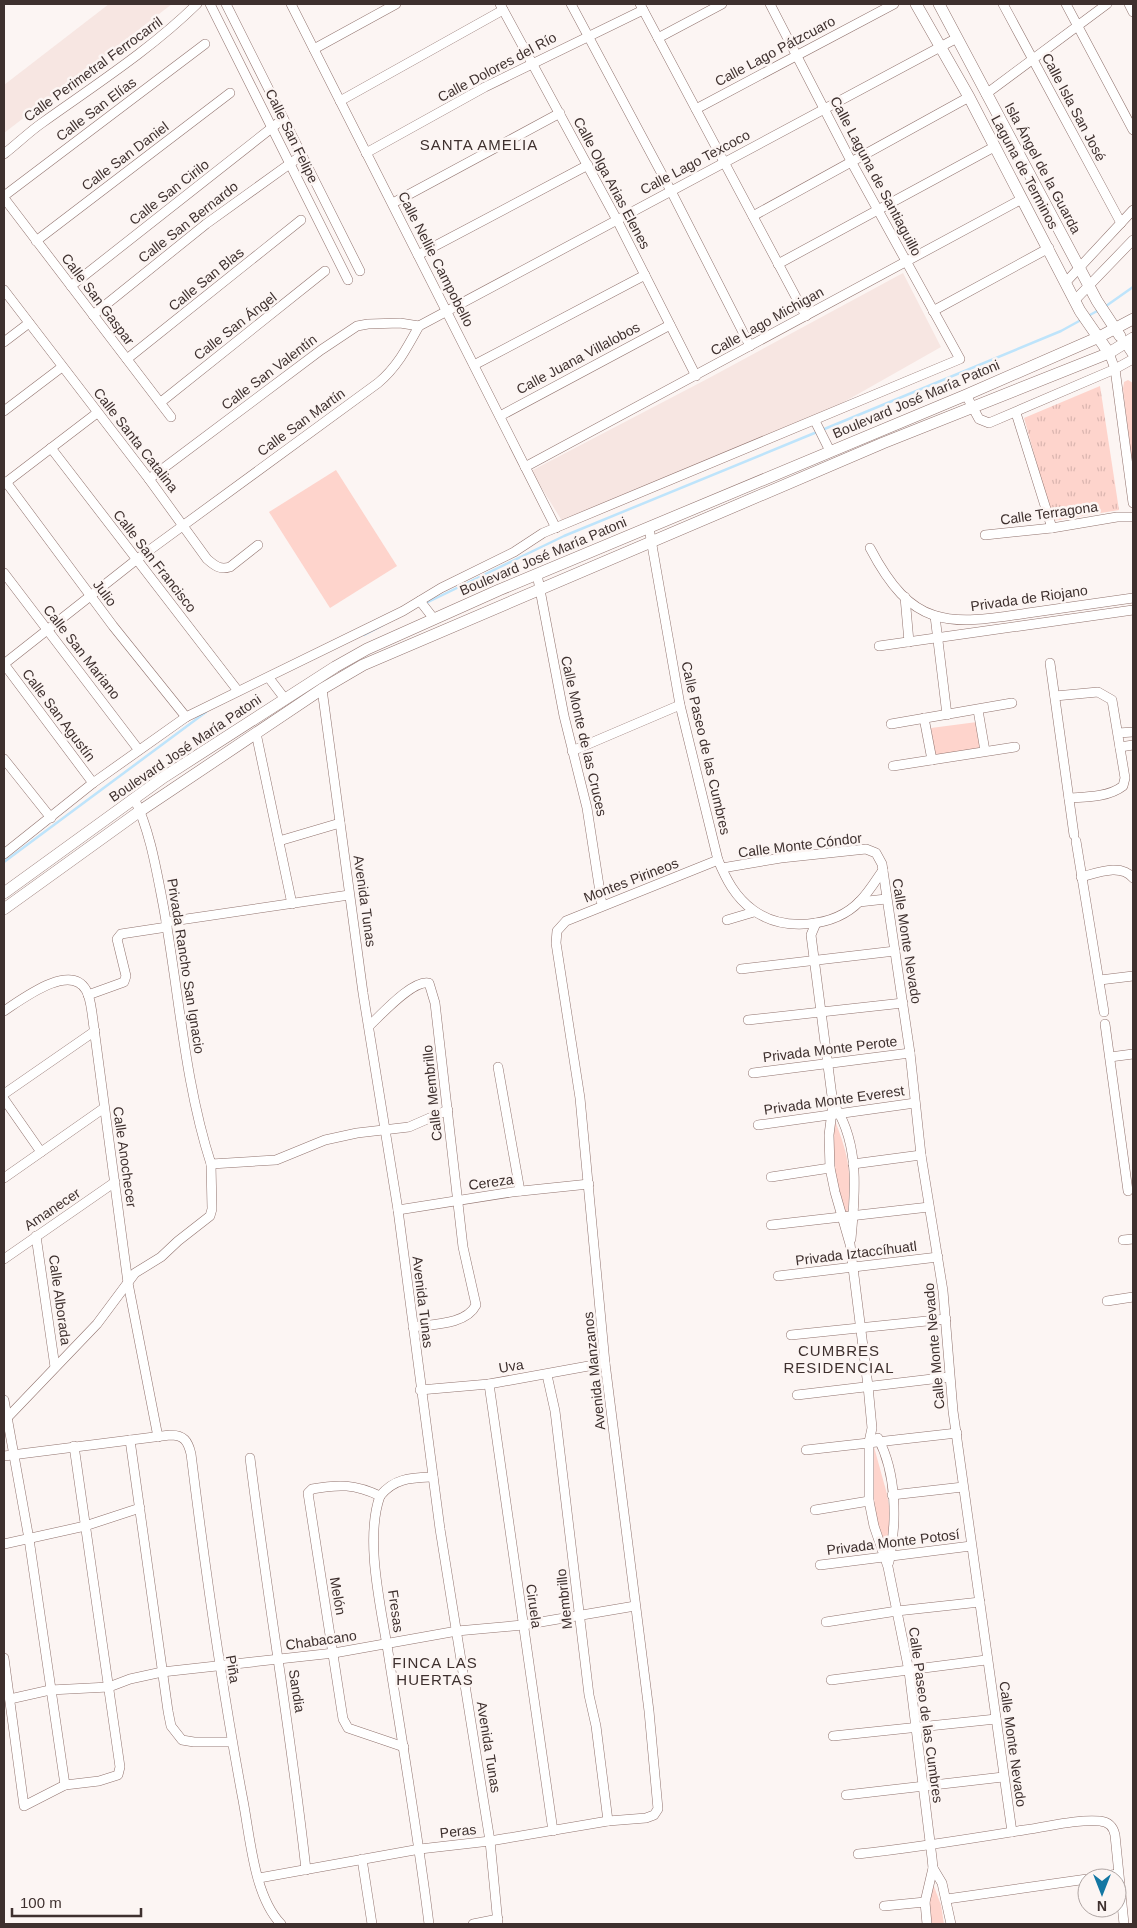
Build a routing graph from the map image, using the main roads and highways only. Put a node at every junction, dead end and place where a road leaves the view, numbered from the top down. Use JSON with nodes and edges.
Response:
{"nodes":[{"id":1,"x":916,"y":4,"type":"edge"},
{"id":2,"x":939,"y":4,"type":"edge"},
{"id":3,"x":1133,"y":319,"type":"edge"},
{"id":4,"x":1116,"y":329,"type":"junction"},
{"id":5,"x":1099,"y":337,"type":"junction"},
{"id":6,"x":1129,"y":340,"type":"edge"},
{"id":7,"x":1109,"y":353,"type":"junction"},
{"id":8,"x":176,"y":770,"type":"junction"},
{"id":9,"x":184,"y":782,"type":"junction"},
{"id":10,"x":4,"y":893,"type":"edge"},
{"id":11,"x":4,"y":909,"type":"edge"}],
"edges":[{"from":1,"to":5,"type":"main road","name":"Laguna de Terminos"},
{"from":2,"to":4,"type":"main road","name":"Isla Ángel de la Guarda"},
{"from":3,"to":4,"type":"main road","name":"Boulevard José María Patoni"},
{"from":4,"to":5,"type":"main road","name":"Boulevard José María Patoni"},
{"from":4,"to":6,"type":"main road","name":"Isla Ángel de la Guarda"},
{"from":5,"to":7,"type":"main road","name":"Laguna de Terminos"},
{"from":5,"to":8,"type":"main road","name":"Boulevard José María Patoni"},
{"from":6,"to":7,"type":"main road","name":"Boulevard José María Patoni"},
{"from":7,"to":9,"type":"main road","name":"Boulevard José María Patoni"},
{"from":8,"to":9,"type":"main road"},
{"from":8,"to":10,"type":"main road","name":"Boulevard José María Patoni"},
{"from":9,"to":11,"type":"main road","name":"Boulevard José María Patoni"}]}
